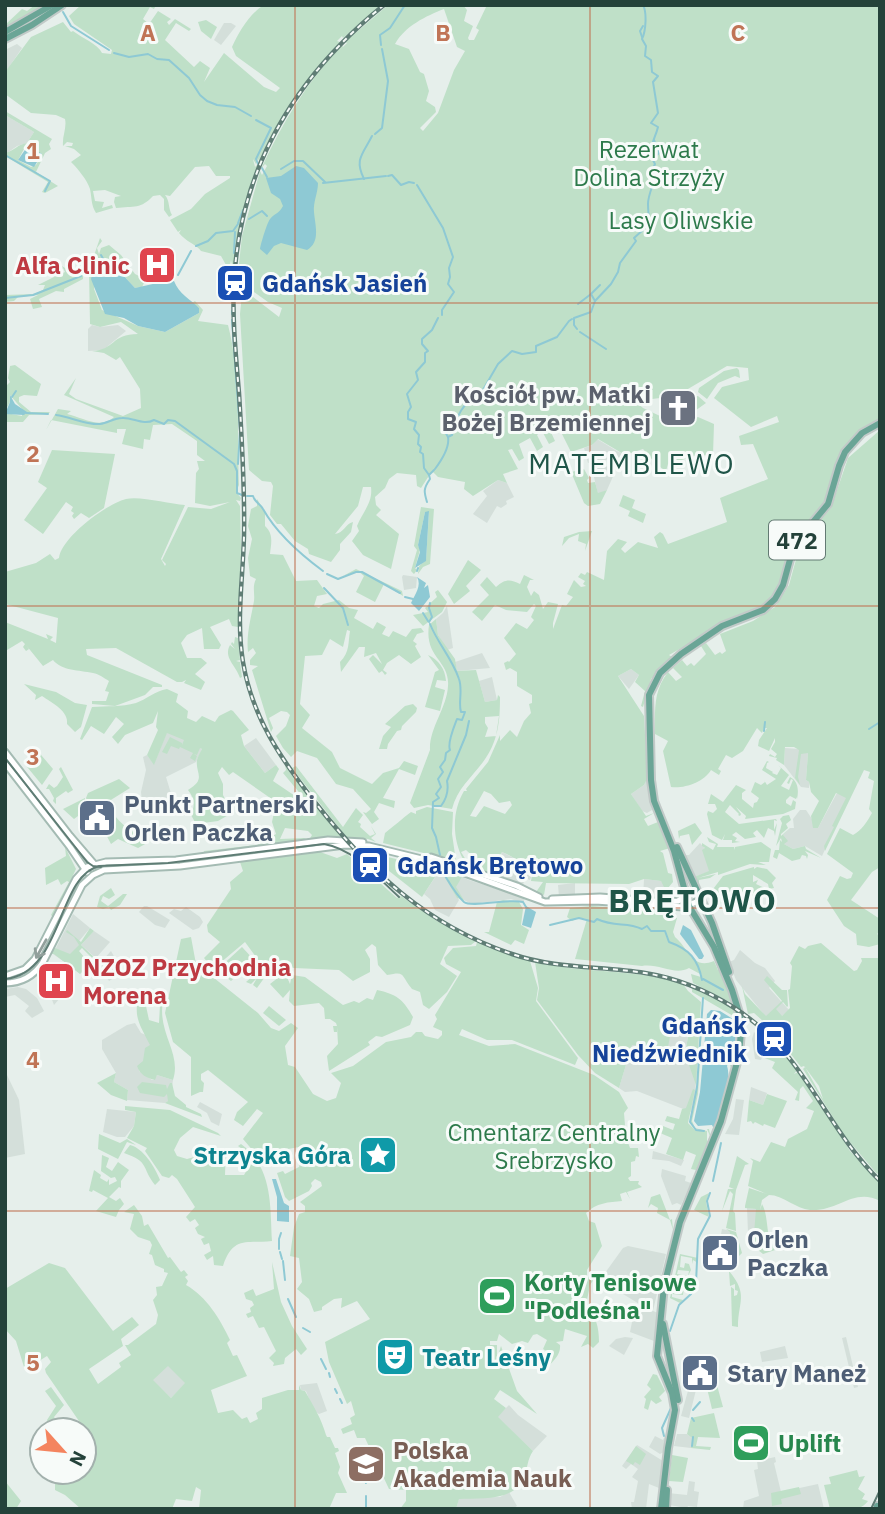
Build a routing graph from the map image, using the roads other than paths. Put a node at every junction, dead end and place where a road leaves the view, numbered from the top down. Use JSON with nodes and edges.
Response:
{"nodes":[{"id":1,"x":51,"y":5,"type":"edge"},
{"id":2,"x":62,"y":5,"type":"edge"},
{"id":3,"x":5,"y":32,"type":"edge"},
{"id":4,"x":5,"y":38,"type":"edge"},
{"id":5,"x":880,"y":425,"type":"edge"},
{"id":6,"x":5,"y":752,"type":"edge"},
{"id":7,"x":5,"y":762,"type":"edge"},
{"id":8,"x":28,"y":786,"type":"junction"},
{"id":9,"x":328,"y":840,"type":"junction"},
{"id":10,"x":327,"y":848,"type":"junction"},
{"id":11,"x":94,"y":864,"type":"junction"},
{"id":12,"x":461,"y":868,"type":"junction"},
{"id":13,"x":82,"y":872,"type":"junction"},
{"id":14,"x":93,"y":875,"type":"junction"},
{"id":15,"x":696,"y":890,"type":"junction"},
{"id":16,"x":685,"y":897,"type":"junction"},
{"id":17,"x":613,"y":900,"type":"junction"},
{"id":18,"x":701,"y":900,"type":"junction"},
{"id":19,"x":689,"y":906,"type":"junction"},
{"id":20,"x":5,"y":976,"type":"edge"},
{"id":21,"x":20,"y":982,"type":"junction"},
{"id":22,"x":5,"y":983,"type":"edge"},
{"id":23,"x":33,"y":984,"type":"dead end"},
{"id":24,"x":741,"y":1056,"type":"junction"},
{"id":25,"x":665,"y":1495,"type":"junction"},
{"id":26,"x":664,"y":1509,"type":"edge"}],
"edges":[{"from":1,"to":3,"type":"main road"},
{"from":2,"to":4,"type":"main road"},
{"from":5,"to":15,"type":"main road","number":"472"},
{"from":5,"to":16,"type":"main road","number":"472"},
{"from":6,"to":8,"type":"main road"},
{"from":7,"to":8,"type":"main road"},
{"from":8,"to":11,"type":"main road"},
{"from":8,"to":13,"type":"main road"},
{"from":9,"to":10,"type":"main road"},
{"from":9,"to":11,"type":"main road"},
{"from":9,"to":12,"type":"main road"},
{"from":10,"to":12,"type":"main road"},
{"from":10,"to":14,"type":"main road"},
{"from":11,"to":13,"type":"main road"},
{"from":11,"to":14,"type":"main road"},
{"from":12,"to":17,"type":"main road"},
{"from":13,"to":14,"type":"main road"},
{"from":13,"to":20,"type":"main road","one_way":true},
{"from":14,"to":21,"type":"main road"},
{"from":15,"to":16,"type":"main road"},
{"from":15,"to":18,"type":"main road","number":"472"},
{"from":16,"to":17,"type":"main road"},
{"from":16,"to":19,"type":"main road","number":"472"},
{"from":17,"to":19,"type":"main road"},
{"from":18,"to":19,"type":"main road"},
{"from":18,"to":24,"type":"main road","number":"472"},
{"from":19,"to":24,"type":"main road","number":"472"},
{"from":21,"to":22,"type":"main road"},
{"from":21,"to":23,"type":"main road"},
{"from":24,"to":25,"type":"main road","number":"472"},
{"from":24,"to":25,"type":"main road","number":"472"},
{"from":25,"to":26,"type":"main road","number":"472"}]}
